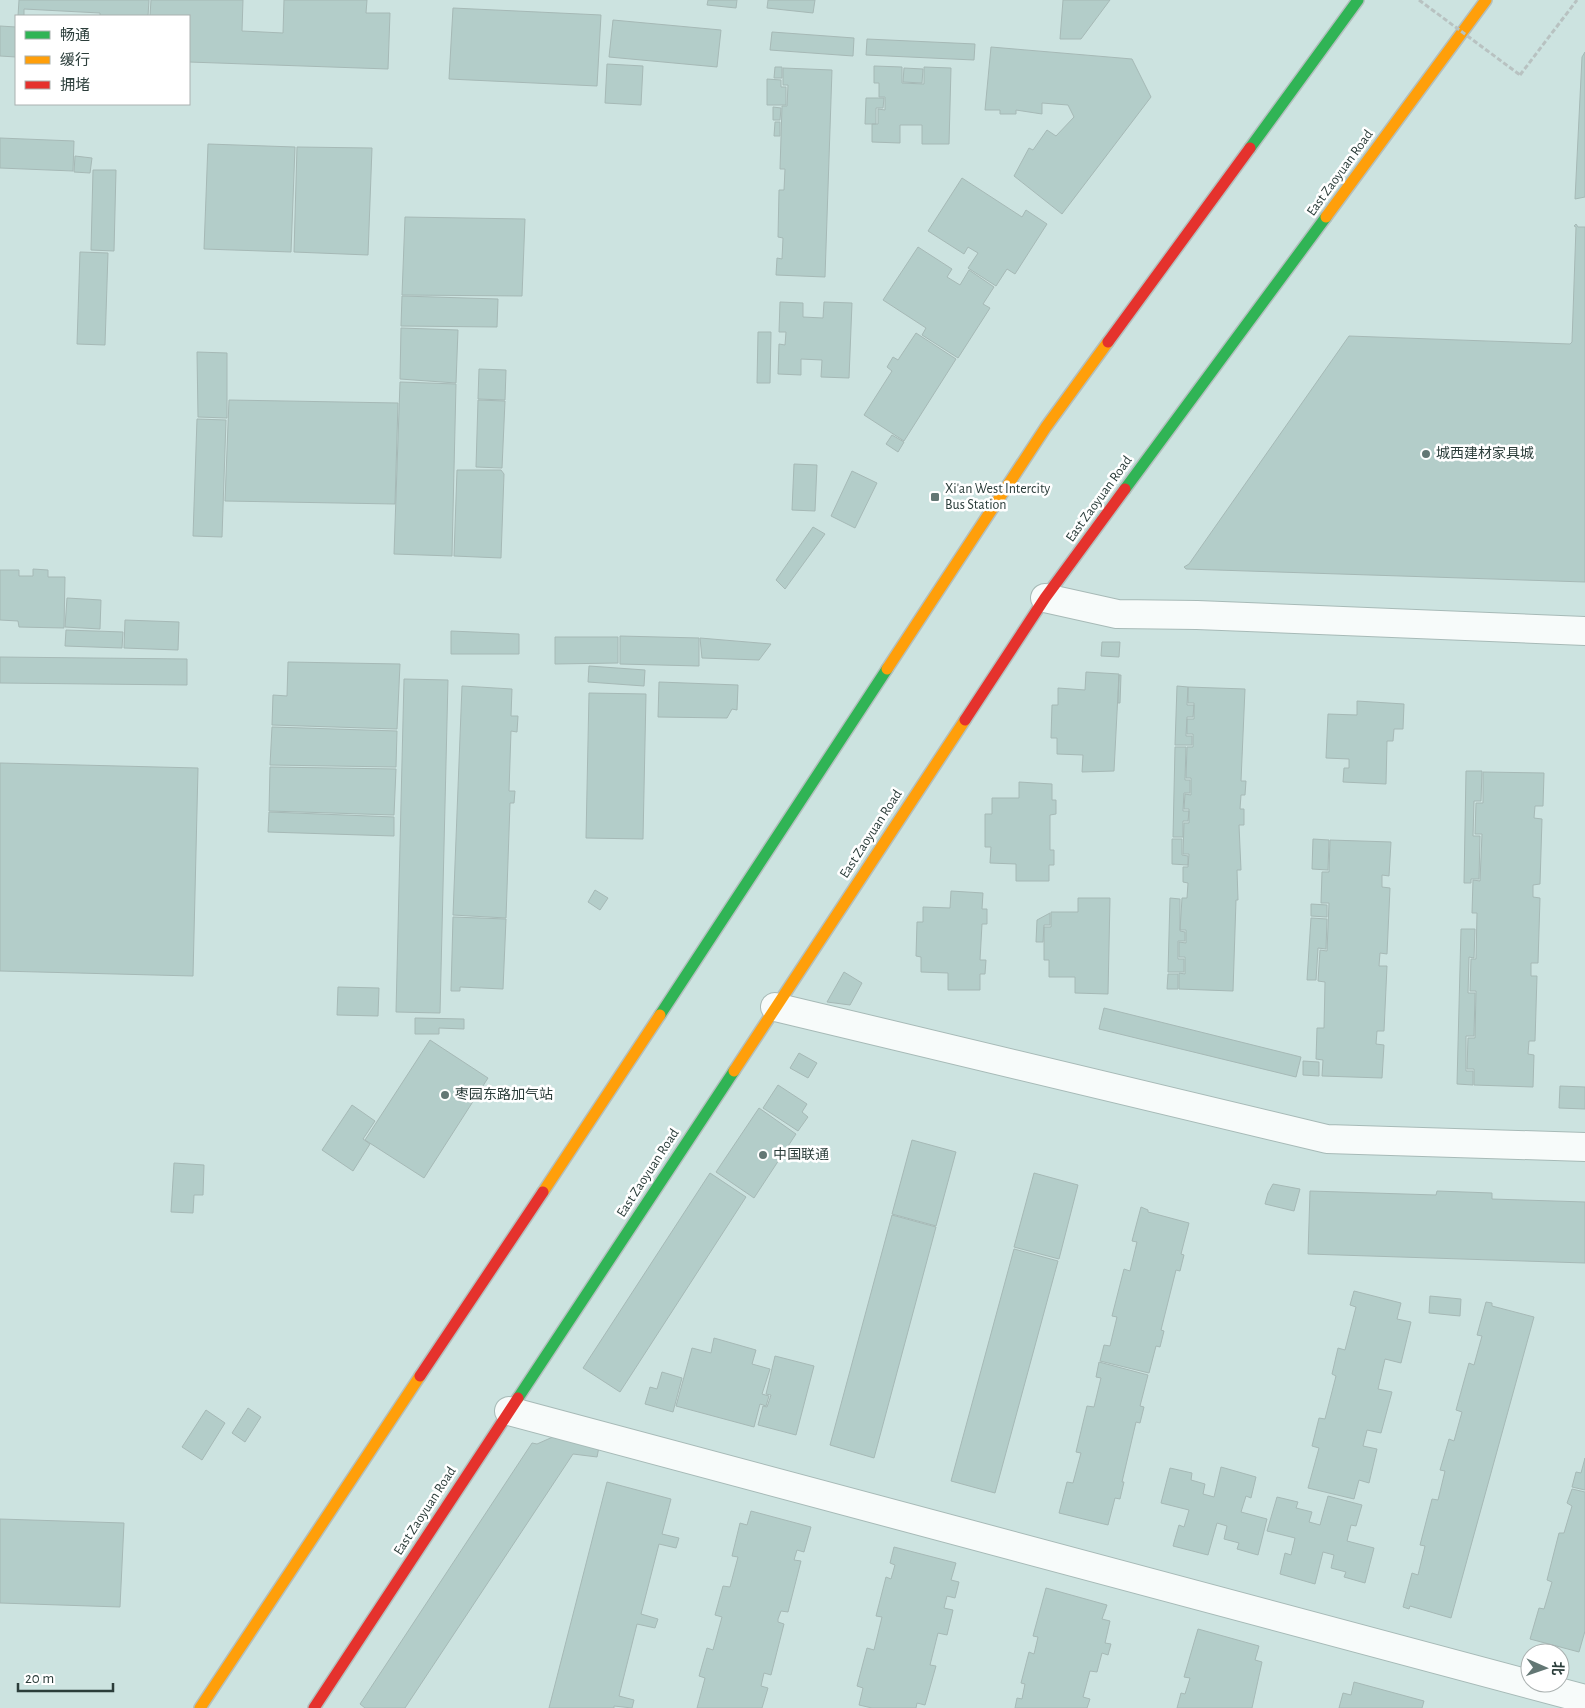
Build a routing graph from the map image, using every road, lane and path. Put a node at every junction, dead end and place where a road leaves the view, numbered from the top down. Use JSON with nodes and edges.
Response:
{"nodes":[{"id":1,"x":1358,"y":0,"type":"edge"},
{"id":2,"x":1419,"y":0,"type":"edge"},
{"id":3,"x":1486,"y":0,"type":"edge"},
{"id":4,"x":1578,"y":0,"type":"edge"},
{"id":5,"x":1045,"y":598,"type":"junction"},
{"id":6,"x":1585,"y":631,"type":"edge"},
{"id":7,"x":775,"y":1007,"type":"junction"},
{"id":8,"x":1585,"y":1147,"type":"edge"},
{"id":9,"x":508,"y":1411,"type":"junction"},
{"id":10,"x":1585,"y":1699,"type":"edge"},
{"id":11,"x":200,"y":1708,"type":"edge"},
{"id":12,"x":314,"y":1708,"type":"edge"}],
"edges":[{"from":1,"to":11,"type":"main road"},
{"from":2,"to":4,"type":"path","bridge":true},
{"from":3,"to":5,"type":"main road","name":"East Zaoyuan Road"},
{"from":5,"to":6,"type":"street"},
{"from":5,"to":7,"type":"main road","name":"East Zaoyuan Road"},
{"from":7,"to":8,"type":"street"},
{"from":7,"to":9,"type":"main road","name":"East Zaoyuan Road"},
{"from":9,"to":10,"type":"street"},
{"from":9,"to":12,"type":"main road","name":"East Zaoyuan Road"}]}
